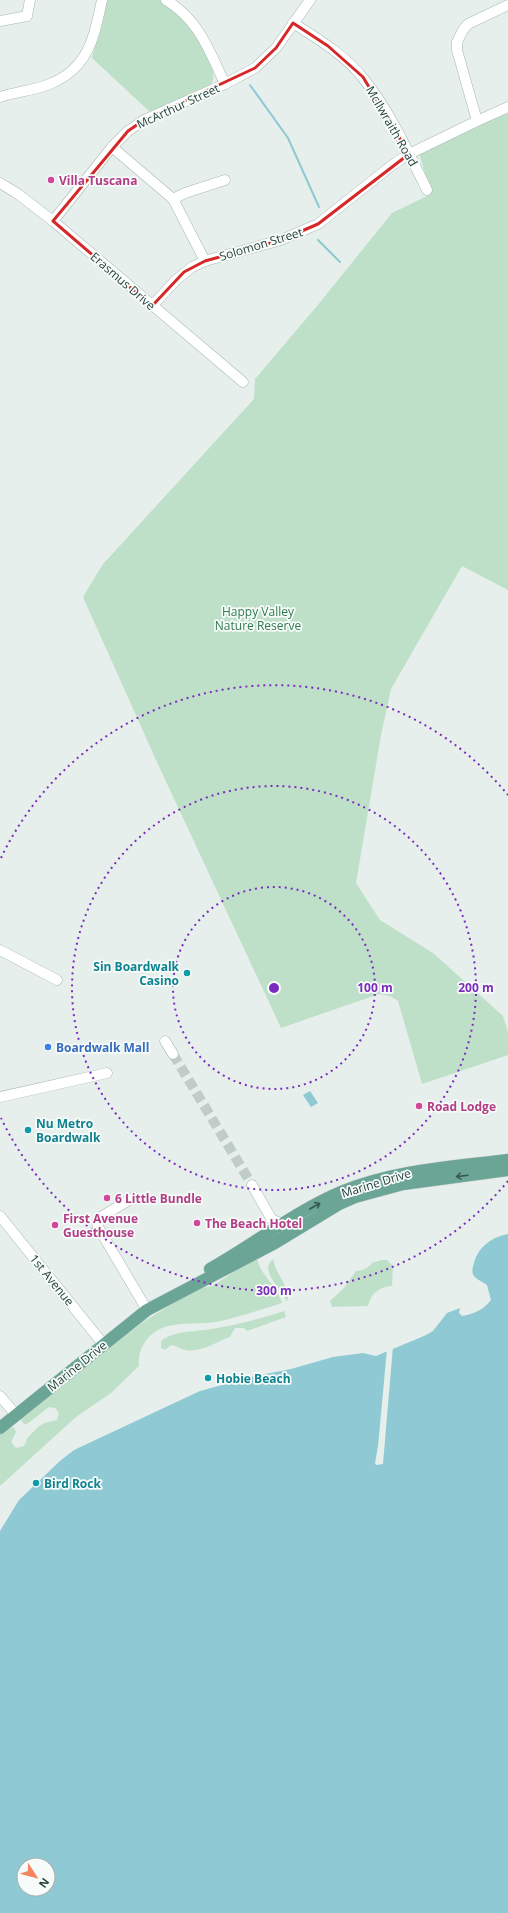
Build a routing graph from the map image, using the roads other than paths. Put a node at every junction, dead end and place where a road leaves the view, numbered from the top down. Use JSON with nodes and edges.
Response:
{"nodes":[{"id":1,"x":27,"y":0,"type":"edge"},
{"id":2,"x":102,"y":0,"type":"edge"},
{"id":3,"x":166,"y":0,"type":"edge"},
{"id":4,"x":310,"y":0,"type":"edge"},
{"id":5,"x":508,"y":5,"type":"edge"},
{"id":6,"x":0,"y":21,"type":"edge"},
{"id":7,"x":294,"y":23,"type":"junction"},
{"id":8,"x":225,"y":84,"type":"junction"},
{"id":9,"x":0,"y":97,"type":"edge"},
{"id":10,"x":508,"y":107,"type":"edge"},
{"id":11,"x":477,"y":121,"type":"junction"},
{"id":12,"x":112,"y":147,"type":"junction"},
{"id":13,"x":409,"y":154,"type":"junction"},
{"id":14,"x":225,"y":180,"type":"dead end"},
{"id":15,"x":0,"y":183,"type":"edge"},
{"id":16,"x":427,"y":190,"type":"dead end"},
{"id":17,"x":173,"y":199,"type":"junction"},
{"id":18,"x":53,"y":221,"type":"junction"},
{"id":19,"x":204,"y":261,"type":"junction"},
{"id":20,"x":152,"y":306,"type":"junction"},
{"id":21,"x":243,"y":382,"type":"dead end"},
{"id":22,"x":0,"y":950,"type":"edge"},
{"id":23,"x":57,"y":980,"type":"dead end"},
{"id":24,"x":165,"y":1041,"type":"dead end"},
{"id":25,"x":174,"y":1054,"type":"tunnel mouth"},
{"id":26,"x":106,"y":1073,"type":"dead end"},
{"id":27,"x":0,"y":1097,"type":"edge"},
{"id":28,"x":508,"y":1160,"type":"edge"},
{"id":29,"x":508,"y":1170,"type":"edge"},
{"id":30,"x":252,"y":1184,"type":"tunnel mouth"},
{"id":31,"x":134,"y":1197,"type":"dead end"},
{"id":32,"x":0,"y":1216,"type":"edge"},
{"id":33,"x":282,"y":1225,"type":"junction"},
{"id":34,"x":151,"y":1308,"type":"junction"},
{"id":35,"x":104,"y":1345,"type":"junction"},
{"id":36,"x":0,"y":1396,"type":"edge"},
{"id":37,"x":16,"y":1415,"type":"junction"},
{"id":38,"x":0,"y":1428,"type":"edge"}],
"edges":[{"from":1,"to":6,"type":"street"},
{"from":2,"to":9,"type":"street"},
{"from":3,"to":8,"type":"street"},
{"from":4,"to":7,"type":"street","name":"McArthur Street"},
{"from":5,"to":11,"type":"street"},
{"from":7,"to":8,"type":"street","name":"McArthur Street"},
{"from":7,"to":13,"type":"street","name":"McIlwraith Road"},
{"from":8,"to":12,"type":"street","name":"McArthur Street"},
{"from":10,"to":11,"type":"street","name":"Solomon Street"},
{"from":11,"to":13,"type":"street","name":"Solomon Street"},
{"from":12,"to":17,"type":"street"},
{"from":12,"to":18,"type":"street","name":"McArthur Street"},
{"from":13,"to":16,"type":"street","name":"McIlwraith Road"},
{"from":13,"to":19,"type":"street","name":"Solomon Street"},
{"from":14,"to":17,"type":"street"},
{"from":15,"to":18,"type":"street","name":"Erasmus Drive"},
{"from":17,"to":19,"type":"street"},
{"from":18,"to":20,"type":"street","name":"Erasmus Drive"},
{"from":19,"to":20,"type":"street","name":"Solomon Street"},
{"from":20,"to":21,"type":"street","name":"Erasmus Drive"},
{"from":22,"to":23,"type":"street"},
{"from":24,"to":25,"type":"street"},
{"from":26,"to":27,"type":"street"},
{"from":33,"to":28,"type":"main road","name":"Marine Drive","one_way":true},
{"from":29,"to":34,"type":"main road","name":"Marine Drive","one_way":true},
{"from":30,"to":33,"type":"street"},
{"from":31,"to":34,"type":"street"},
{"from":32,"to":35,"type":"street","name":"1st Avenue"},
{"from":33,"to":34,"type":"main road","name":"Marine Drive"},
{"from":34,"to":35,"type":"main road","name":"Marine Drive"},
{"from":35,"to":37,"type":"main road","name":"Marine Drive"},
{"from":36,"to":37,"type":"street"},
{"from":37,"to":38,"type":"main road","name":"Marine Drive"}]}
